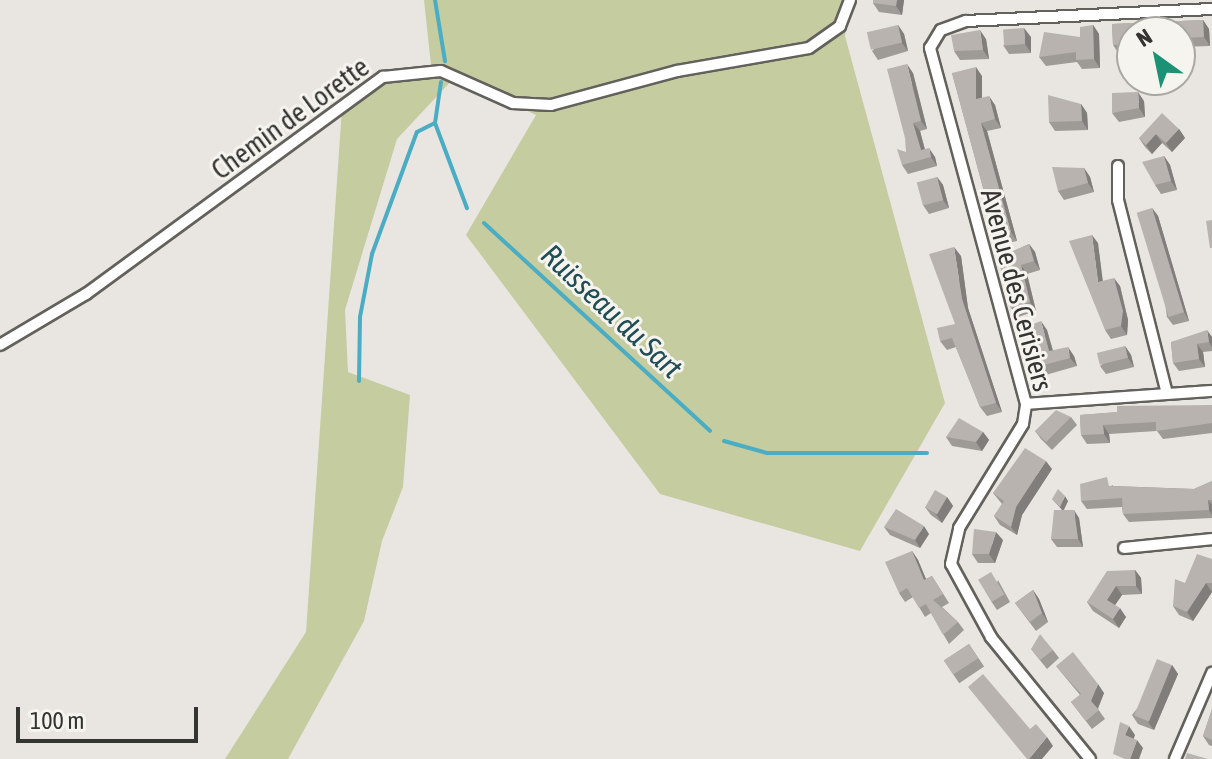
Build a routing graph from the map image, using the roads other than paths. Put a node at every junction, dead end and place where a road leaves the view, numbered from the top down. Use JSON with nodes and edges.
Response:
{"nodes":[{"id":1,"x":850,"y":0,"type":"edge"},
{"id":2,"x":1185,"y":5,"type":"edge"},
{"id":3,"x":1200,"y":5,"type":"edge"},
{"id":4,"x":1212,"y":9,"type":"edge"},
{"id":5,"x":1118,"y":166,"type":"dead end"},
{"id":6,"x":0,"y":345,"type":"edge"},
{"id":7,"x":1212,"y":391,"type":"edge"},
{"id":8,"x":1167,"y":393,"type":"junction"},
{"id":9,"x":1026,"y":404,"type":"junction"},
{"id":10,"x":1212,"y":539,"type":"edge"},
{"id":11,"x":1124,"y":548,"type":"dead end"},
{"id":12,"x":1212,"y":673,"type":"edge"},
{"id":13,"x":1090,"y":759,"type":"edge"},
{"id":14,"x":1175,"y":759,"type":"edge"}],
"edges":[{"from":1,"to":6,"type":"street","name":"Chemin de Lorette"},
{"from":2,"to":3,"type":"street"},
{"from":2,"to":9,"type":"street","name":"Avenue des Cerisiers"},
{"from":3,"to":4,"type":"street"},
{"from":5,"to":8,"type":"street"},
{"from":7,"to":8,"type":"street"},
{"from":8,"to":9,"type":"street"},
{"from":9,"to":13,"type":"street","name":"Avenue des Cerisiers"},
{"from":10,"to":11,"type":"street"},
{"from":12,"to":14,"type":"street"}]}
